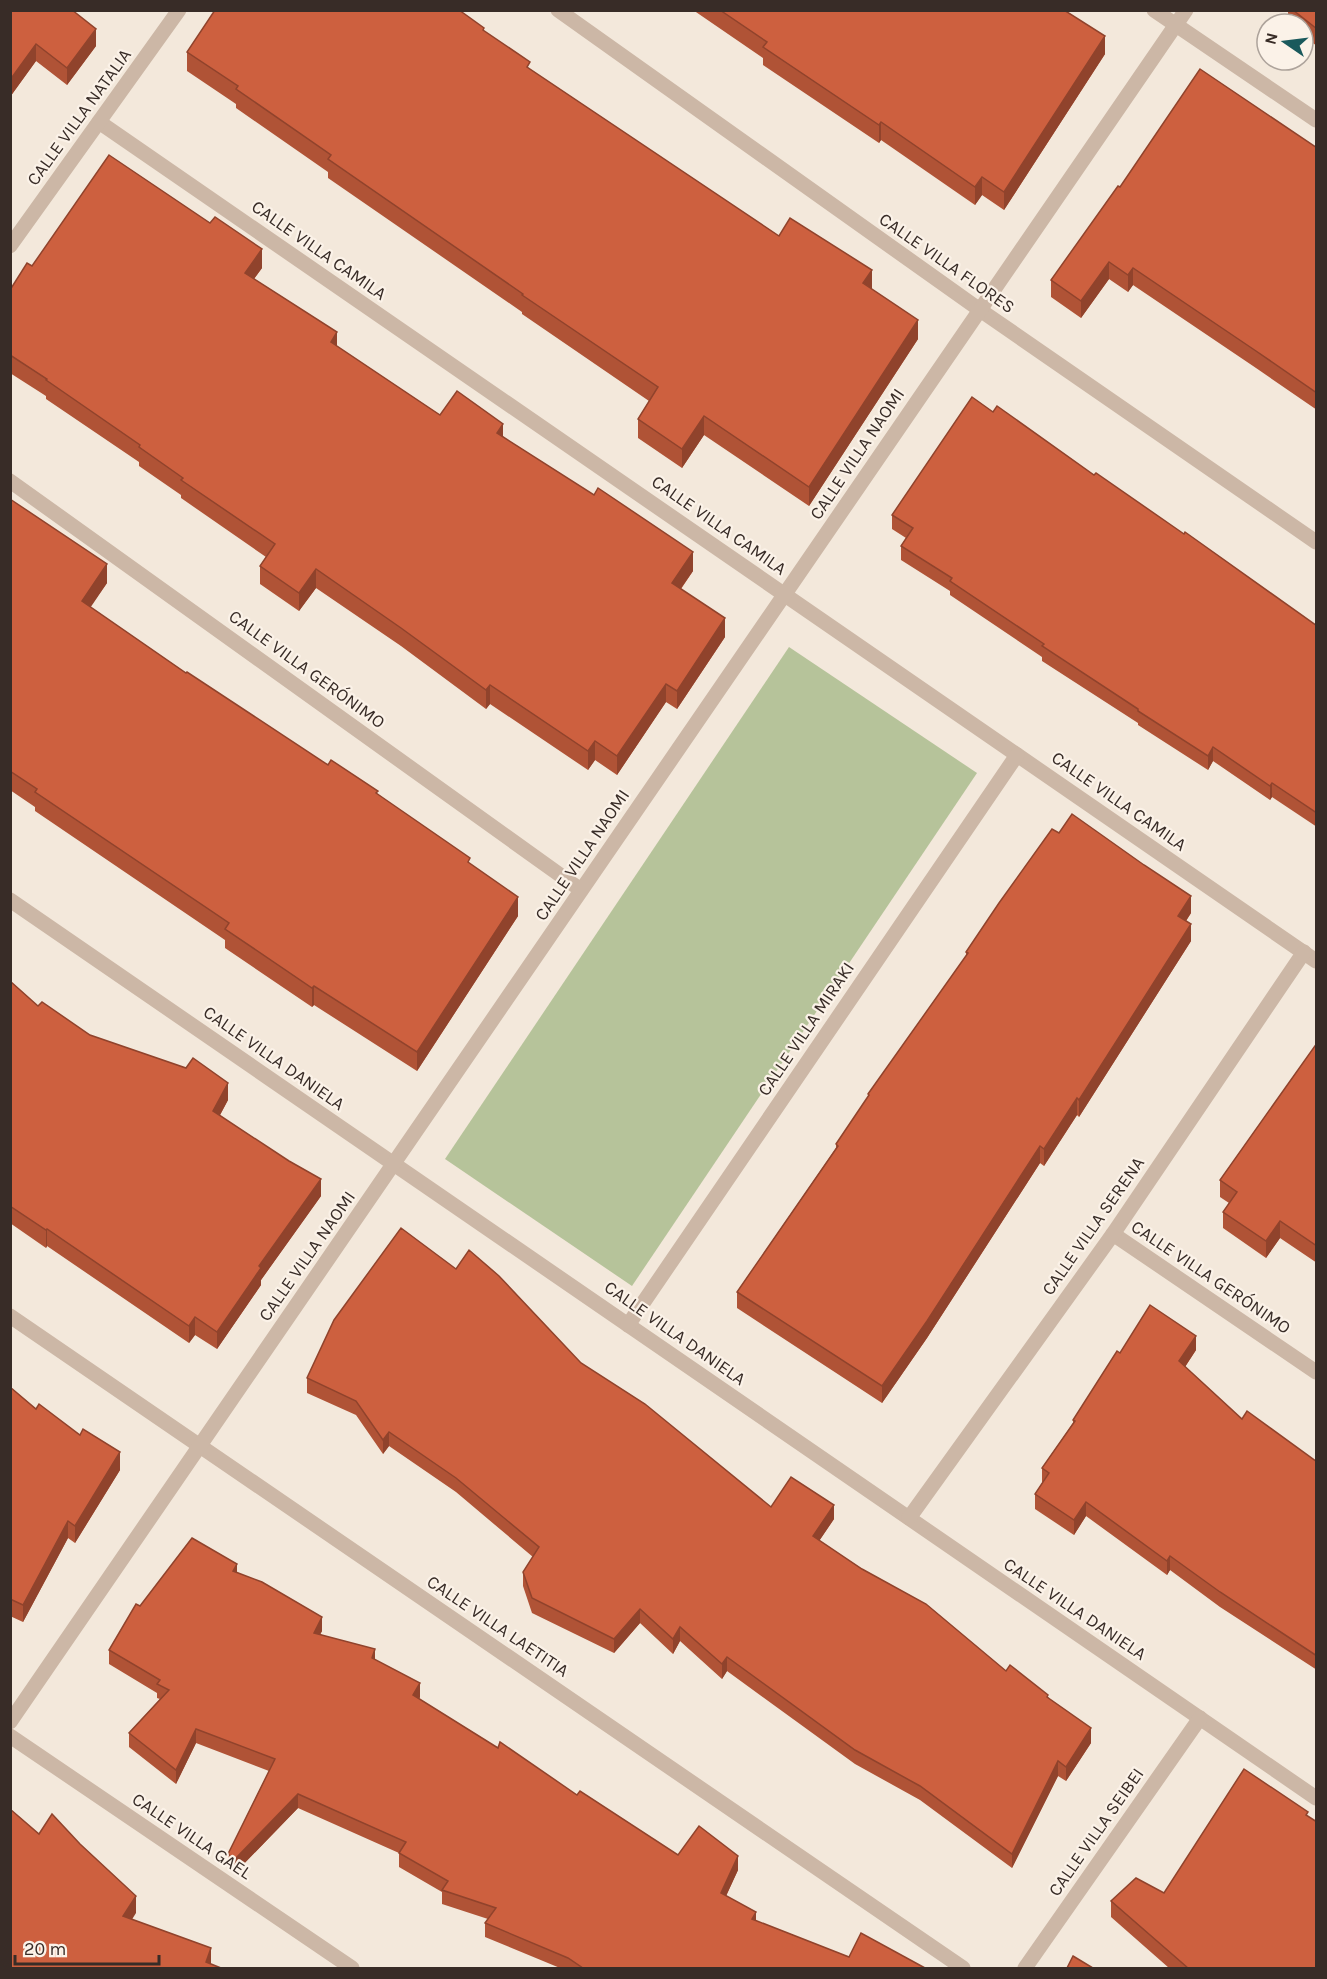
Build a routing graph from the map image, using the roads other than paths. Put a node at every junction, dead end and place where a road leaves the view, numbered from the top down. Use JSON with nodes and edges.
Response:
{"nodes":[{"id":1,"x":178,"y":10,"type":"edge"},
{"id":2,"x":558,"y":10,"type":"edge"},
{"id":3,"x":1154,"y":10,"type":"edge"},
{"id":4,"x":1186,"y":10,"type":"edge"},
{"id":5,"x":1176,"y":25,"type":"junction"},
{"id":6,"x":1317,"y":120,"type":"edge"},
{"id":7,"x":99,"y":123,"type":"junction"},
{"id":8,"x":10,"y":246,"type":"edge"},
{"id":9,"x":980,"y":310,"type":"junction"},
{"id":10,"x":10,"y":481,"type":"edge"},
{"id":11,"x":1317,"y":542,"type":"edge"},
{"id":12,"x":785,"y":594,"type":"junction"},
{"id":13,"x":1017,"y":755,"type":"junction"},
{"id":14,"x":582,"y":890,"type":"junction"},
{"id":15,"x":10,"y":900,"type":"edge"},
{"id":16,"x":1310,"y":956,"type":"edge"},
{"id":17,"x":394,"y":1164,"type":"junction"},
{"id":18,"x":1113,"y":1234,"type":"junction"},
{"id":19,"x":10,"y":1316,"type":"edge"},
{"id":20,"x":628,"y":1325,"type":"junction"},
{"id":21,"x":1317,"y":1372,"type":"edge"},
{"id":22,"x":201,"y":1445,"type":"junction"},
{"id":23,"x":909,"y":1518,"type":"junction"},
{"id":24,"x":1200,"y":1718,"type":"junction"},
{"id":25,"x":10,"y":1722,"type":"edge"},
{"id":26,"x":10,"y":1736,"type":"edge"},
{"id":27,"x":1317,"y":1798,"type":"edge"},
{"id":28,"x":352,"y":1968,"type":"edge"},
{"id":29,"x":963,"y":1968,"type":"edge"},
{"id":30,"x":1025,"y":1968,"type":"edge"}],
"edges":[{"from":1,"to":7,"type":"street","name":"CALLE VILLA NATALIA"},
{"from":2,"to":9,"type":"street","name":"CALLE VILLA FLORES"},
{"from":3,"to":5,"type":"street"},
{"from":4,"to":5,"type":"street","name":"CALLE VILLA NAOMI"},
{"from":5,"to":6,"type":"street"},
{"from":5,"to":9,"type":"street","name":"CALLE VILLA NAOMI"},
{"from":7,"to":8,"type":"street","name":"CALLE VILLA NATALIA"},
{"from":7,"to":12,"type":"street","name":"CALLE VILLA CAMILA"},
{"from":9,"to":11,"type":"street","name":"CALLE VILLA FLORES"},
{"from":9,"to":12,"type":"street","name":"CALLE VILLA NAOMI"},
{"from":10,"to":14,"type":"street","name":"CALLE VILLA GERÓNIMO"},
{"from":12,"to":13,"type":"street","name":"CALLE VILLA CAMILA"},
{"from":12,"to":14,"type":"street","name":"CALLE VILLA NAOMI"},
{"from":13,"to":16,"type":"street","name":"CALLE VILLA CAMILA"},
{"from":13,"to":20,"type":"street","name":"CALLE VILLA MIRAKI"},
{"from":14,"to":17,"type":"street","name":"CALLE VILLA NAOMI"},
{"from":15,"to":17,"type":"street","name":"CALLE VILLA DANIELA"},
{"from":16,"to":18,"type":"street","name":"CALLE VILLA SERENA"},
{"from":17,"to":20,"type":"street","name":"CALLE VILLA DANIELA"},
{"from":17,"to":22,"type":"street","name":"CALLE VILLA NAOMI"},
{"from":18,"to":21,"type":"street","name":"CALLE VILLA GERÓNIMO"},
{"from":18,"to":23,"type":"street","name":"CALLE VILLA SERENA"},
{"from":19,"to":22,"type":"street","name":"CALLE VILLA LAETITIA"},
{"from":20,"to":23,"type":"street","name":"CALLE VILLA DANIELA"},
{"from":22,"to":25,"type":"street","name":"CALLE VILLA NAOMI"},
{"from":22,"to":29,"type":"street","name":"CALLE VILLA LAETITIA"},
{"from":23,"to":24,"type":"street","name":"CALLE VILLA DANIELA"},
{"from":24,"to":27,"type":"street","name":"CALLE VILLA DANIELA"},
{"from":24,"to":30,"type":"street","name":"CALLE VILLA SEIBEI"},
{"from":26,"to":28,"type":"street","name":"CALLE VILLA GAEL"}]}
